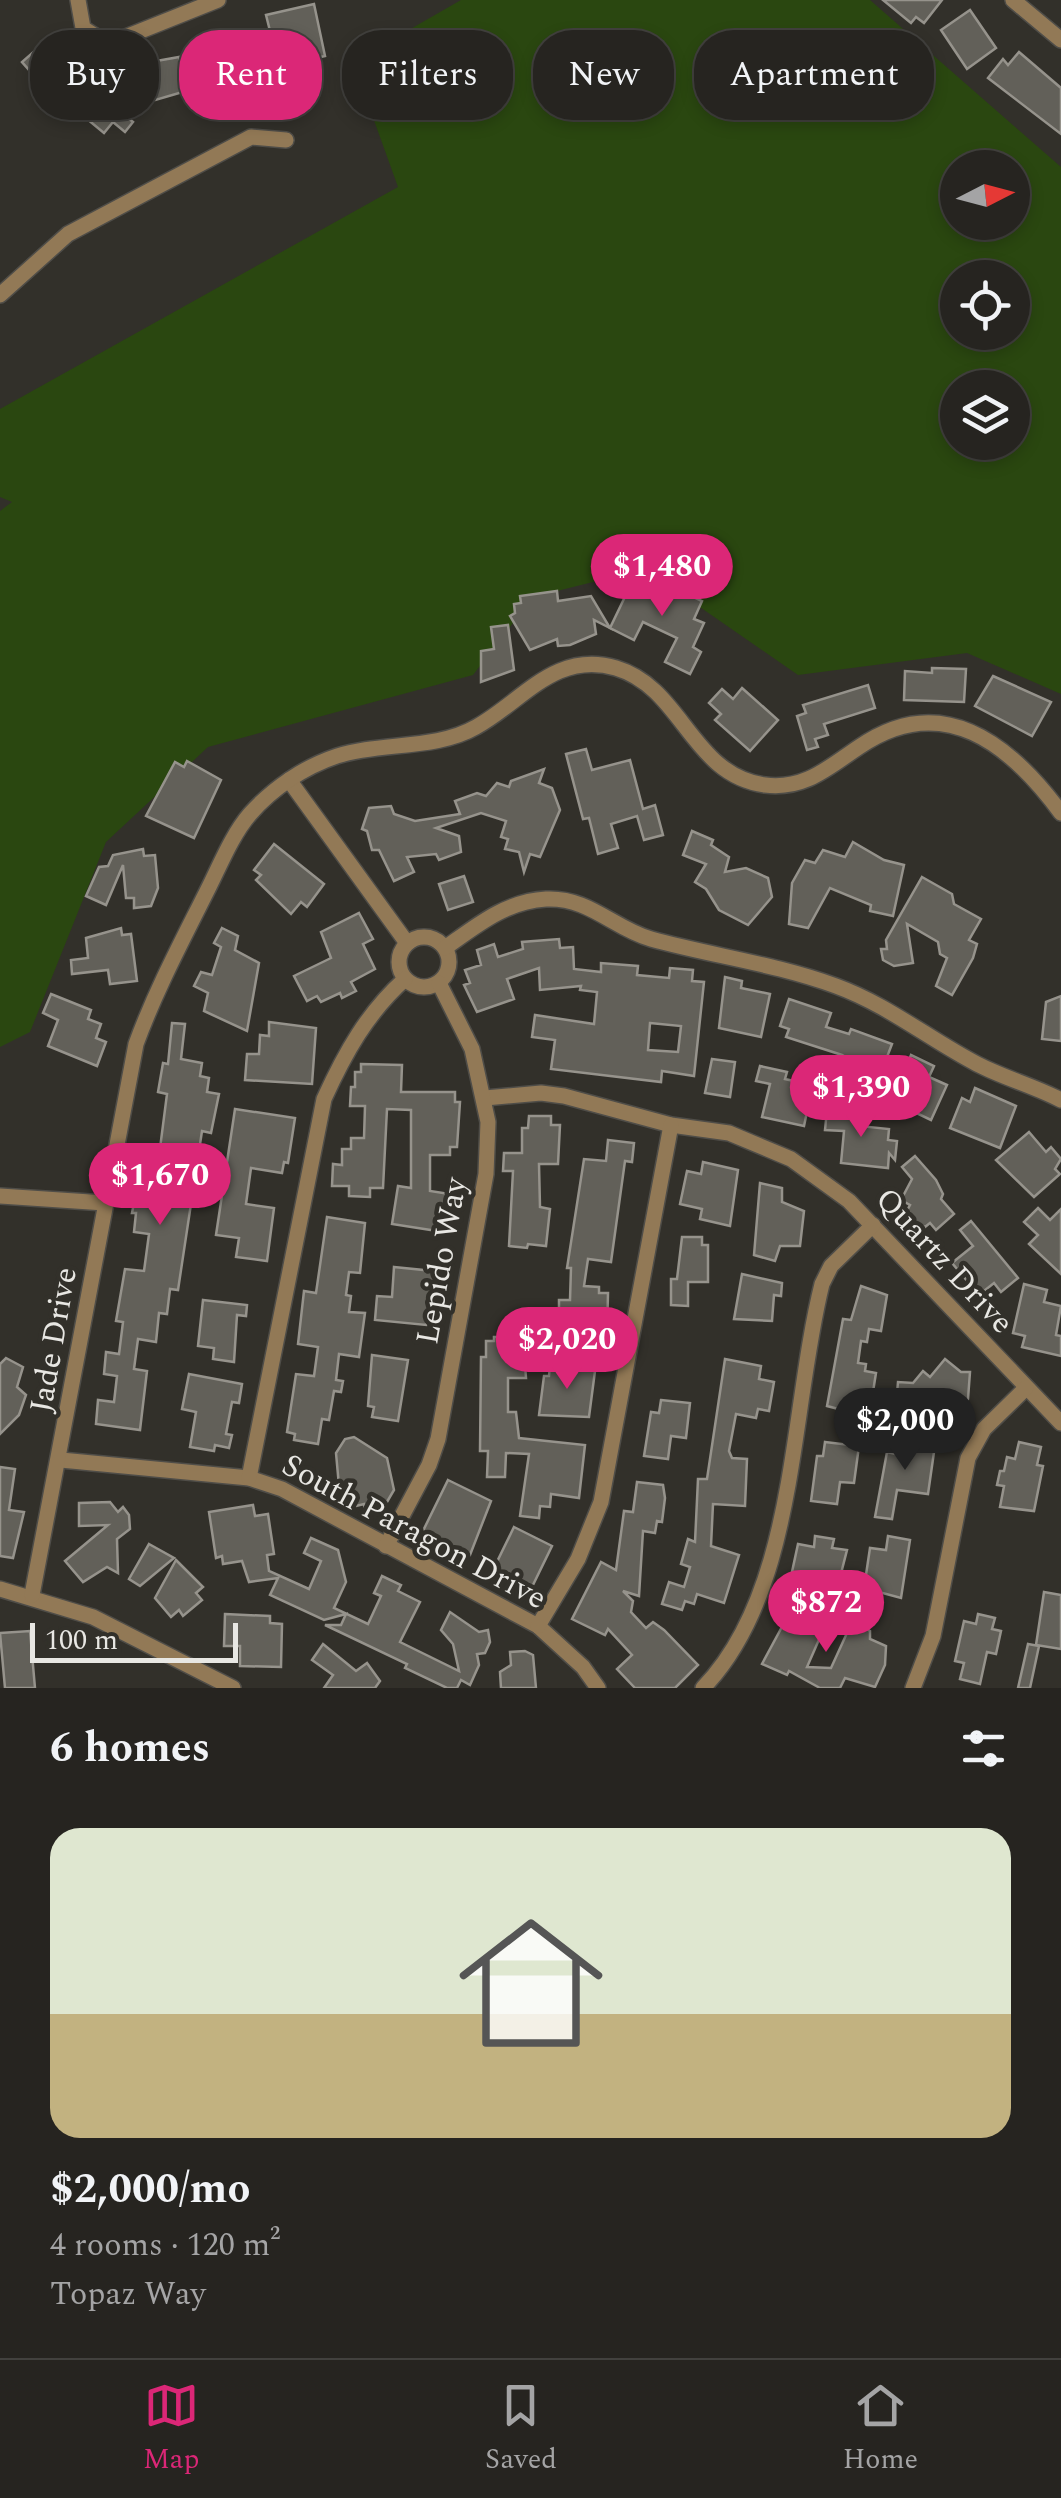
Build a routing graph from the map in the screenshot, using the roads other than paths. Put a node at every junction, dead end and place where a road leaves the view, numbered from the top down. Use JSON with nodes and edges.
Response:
{"nodes":[{"id":1,"x":78,"y":0,"type":"edge"},
{"id":2,"x":218,"y":0,"type":"edge"},
{"id":3,"x":1013,"y":0,"type":"edge"},
{"id":4,"x":1061,"y":40,"type":"edge"},
{"id":5,"x":286,"y":140,"type":"dead end"},
{"id":6,"x":0,"y":295,"type":"edge"},
{"id":7,"x":288,"y":780,"type":"junction"},
{"id":8,"x":1061,"y":813,"type":"edge"},
{"id":9,"x":408,"y":944,"type":"junction"},
{"id":10,"x":444,"y":948,"type":"junction"},
{"id":11,"x":405,"y":979,"type":"junction"},
{"id":12,"x":439,"y":982,"type":"junction"},
{"id":13,"x":485,"y":1098,"type":"junction"},
{"id":14,"x":1061,"y":1100,"type":"edge"},
{"id":15,"x":670,"y":1125,"type":"junction"},
{"id":16,"x":0,"y":1196,"type":"edge"},
{"id":17,"x":105,"y":1203,"type":"junction"},
{"id":18,"x":873,"y":1225,"type":"junction"},
{"id":19,"x":1026,"y":1388,"type":"junction"},
{"id":20,"x":1061,"y":1423,"type":"edge"},
{"id":21,"x":61,"y":1460,"type":"junction"},
{"id":22,"x":250,"y":1478,"type":"junction"},
{"id":23,"x":386,"y":1546,"type":"junction"},
{"id":24,"x":0,"y":1589,"type":"edge"},
{"id":25,"x":32,"y":1595,"type":"junction"},
{"id":26,"x":538,"y":1626,"type":"junction"},
{"id":27,"x":233,"y":1688,"type":"edge"},
{"id":28,"x":598,"y":1688,"type":"edge"},
{"id":29,"x":703,"y":1688,"type":"edge"},
{"id":30,"x":913,"y":1688,"type":"edge"}],
"edges":[{"from":1,"to":2,"type":"street"},
{"from":3,"to":4,"type":"street"},
{"from":5,"to":6,"type":"street"},
{"from":7,"to":8,"type":"street","name":"Jade Drive"},
{"from":7,"to":9,"type":"street"},
{"from":7,"to":17,"type":"street","name":"Jade Drive"},
{"from":9,"to":10,"type":"street"},
{"from":9,"to":11,"type":"street"},
{"from":10,"to":12,"type":"street"},
{"from":10,"to":14,"type":"street"},
{"from":11,"to":12,"type":"street"},
{"from":11,"to":22,"type":"street"},
{"from":12,"to":13,"type":"street","name":"Lepido Way"},
{"from":13,"to":15,"type":"street","name":"Quartz Drive"},
{"from":13,"to":23,"type":"street","name":"Lepido Way"},
{"from":15,"to":18,"type":"street","name":"Quartz Drive"},
{"from":15,"to":26,"type":"street"},
{"from":16,"to":17,"type":"street"},
{"from":17,"to":21,"type":"street","name":"Jade Drive"},
{"from":18,"to":19,"type":"street","name":"Quartz Drive"},
{"from":18,"to":29,"type":"street"},
{"from":19,"to":20,"type":"street","name":"Quartz Drive"},
{"from":19,"to":30,"type":"street"},
{"from":21,"to":22,"type":"street","name":"South Paragon Drive"},
{"from":21,"to":25,"type":"street","name":"Jade Drive"},
{"from":22,"to":23,"type":"street","name":"South Paragon Drive"},
{"from":23,"to":26,"type":"street","name":"South Paragon Drive"},
{"from":24,"to":25,"type":"street"},
{"from":25,"to":27,"type":"street"},
{"from":26,"to":28,"type":"street","name":"South Paragon Drive"}]}
